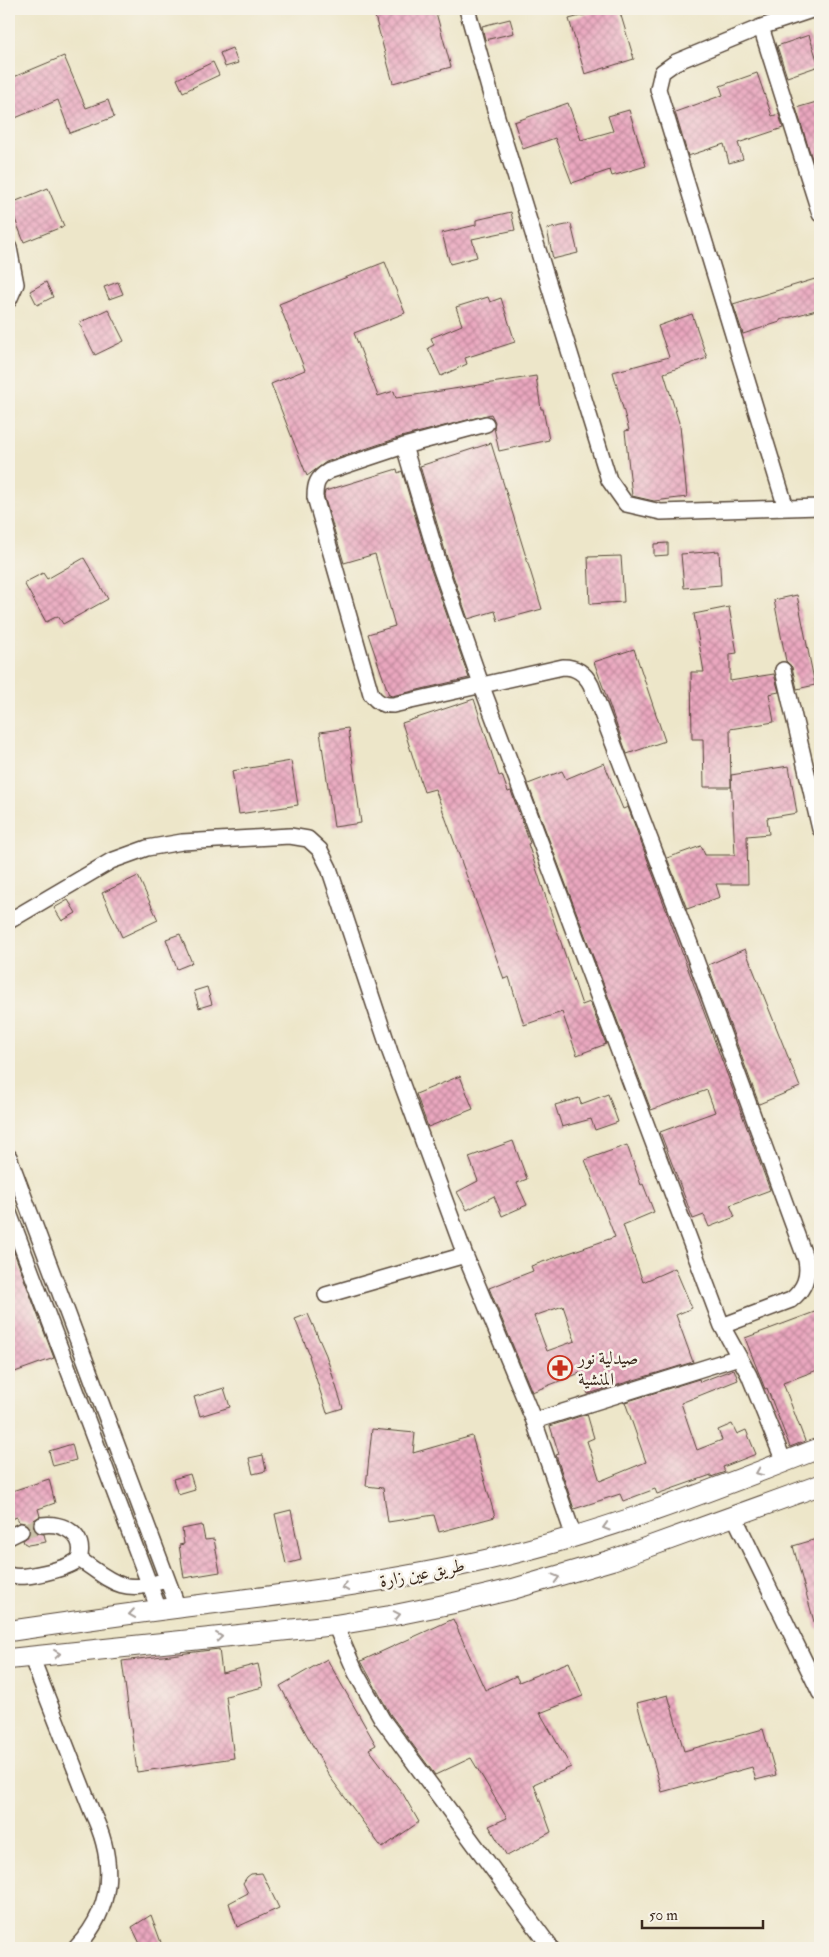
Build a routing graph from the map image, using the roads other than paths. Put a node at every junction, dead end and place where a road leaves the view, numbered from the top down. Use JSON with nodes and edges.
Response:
{"nodes":[{"id":1,"x":467,"y":9,"type":"edge"},
{"id":2,"x":815,"y":9,"type":"edge"},
{"id":3,"x":761,"y":27,"type":"junction"},
{"id":4,"x":820,"y":214,"type":"edge"},
{"id":5,"x":9,"y":248,"type":"edge"},
{"id":6,"x":9,"y":300,"type":"edge"},
{"id":7,"x":486,"y":424,"type":"dead end"},
{"id":8,"x":404,"y":446,"type":"junction"},
{"id":9,"x":820,"y":507,"type":"edge"},
{"id":10,"x":786,"y":508,"type":"junction"},
{"id":11,"x":783,"y":670,"type":"dead end"},
{"id":12,"x":482,"y":686,"type":"junction"},
{"id":13,"x":820,"y":829,"type":"edge"},
{"id":14,"x":9,"y":921,"type":"edge"},
{"id":15,"x":9,"y":1157,"type":"edge"},
{"id":16,"x":9,"y":1213,"type":"edge"},
{"id":17,"x":465,"y":1255,"type":"junction"},
{"id":18,"x":326,"y":1296,"type":"dead end"},
{"id":19,"x":722,"y":1326,"type":"junction"},
{"id":20,"x":739,"y":1356,"type":"junction"},
{"id":21,"x":534,"y":1421,"type":"junction"},
{"id":22,"x":820,"y":1448,"type":"edge"},
{"id":23,"x":784,"y":1462,"type":"junction"},
{"id":24,"x":820,"y":1485,"type":"edge"},
{"id":25,"x":734,"y":1516,"type":"junction"},
{"id":26,"x":42,"y":1525,"type":"tunnel mouth"},
{"id":27,"x":574,"y":1537,"type":"junction"},
{"id":28,"x":79,"y":1559,"type":"junction"},
{"id":29,"x":9,"y":1576,"type":"edge"},
{"id":30,"x":168,"y":1580,"type":"junction"},
{"id":31,"x":150,"y":1586,"type":"junction"},
{"id":32,"x":168,"y":1609,"type":"junction"},
{"id":33,"x":334,"y":1625,"type":"junction"},
{"id":34,"x":9,"y":1631,"type":"edge"},
{"id":35,"x":31,"y":1656,"type":"junction"},
{"id":36,"x":9,"y":1659,"type":"edge"},
{"id":37,"x":820,"y":1693,"type":"edge"},
{"id":38,"x":76,"y":1948,"type":"edge"},
{"id":39,"x":551,"y":1948,"type":"edge"}],
"edges":[{"from":1,"to":10,"type":"street"},
{"from":2,"to":3,"type":"street"},
{"from":3,"to":4,"type":"street"},
{"from":3,"to":10,"type":"street"},
{"from":5,"to":6,"type":"street"},
{"from":7,"to":8,"type":"street"},
{"from":8,"to":12,"type":"street"},
{"from":8,"to":12,"type":"street"},
{"from":9,"to":10,"type":"street"},
{"from":11,"to":13,"type":"street"},
{"from":12,"to":19,"type":"street"},
{"from":12,"to":19,"type":"street"},
{"from":14,"to":17,"type":"street"},
{"from":15,"to":30,"type":"street"},
{"from":16,"to":31,"type":"street"},
{"from":17,"to":18,"type":"street"},
{"from":17,"to":21,"type":"street"},
{"from":19,"to":20,"type":"street"},
{"from":20,"to":21,"type":"street"},
{"from":20,"to":23,"type":"street"},
{"from":21,"to":27,"type":"street"},
{"from":22,"to":23,"type":"main road","name":"طريق عين زارة"},
{"from":23,"to":27,"type":"main road","name":"طريق عين زارة","one_way":true},
{"from":24,"to":25,"type":"main road","name":"طريق عين زارة"},
{"from":33,"to":25,"type":"main road","name":"طريق عين زارة","one_way":true},
{"from":25,"to":37,"type":"street"},
{"from":26,"to":28,"type":"street"},
{"from":27,"to":32,"type":"main road","name":"طريق عين زارة","one_way":true},
{"from":28,"to":29,"type":"street"},
{"from":28,"to":31,"type":"street"},
{"from":30,"to":31,"type":"street"},
{"from":30,"to":32,"type":"street"},
{"from":31,"to":32,"type":"street"},
{"from":32,"to":34,"type":"main road","name":"طريق عين زارة","one_way":true},
{"from":35,"to":33,"type":"main road","name":"طريق عين زارة","one_way":true},
{"from":33,"to":39,"type":"street"},
{"from":35,"to":36,"type":"main road","name":"طريق عين زارة"},
{"from":35,"to":38,"type":"street"}]}
